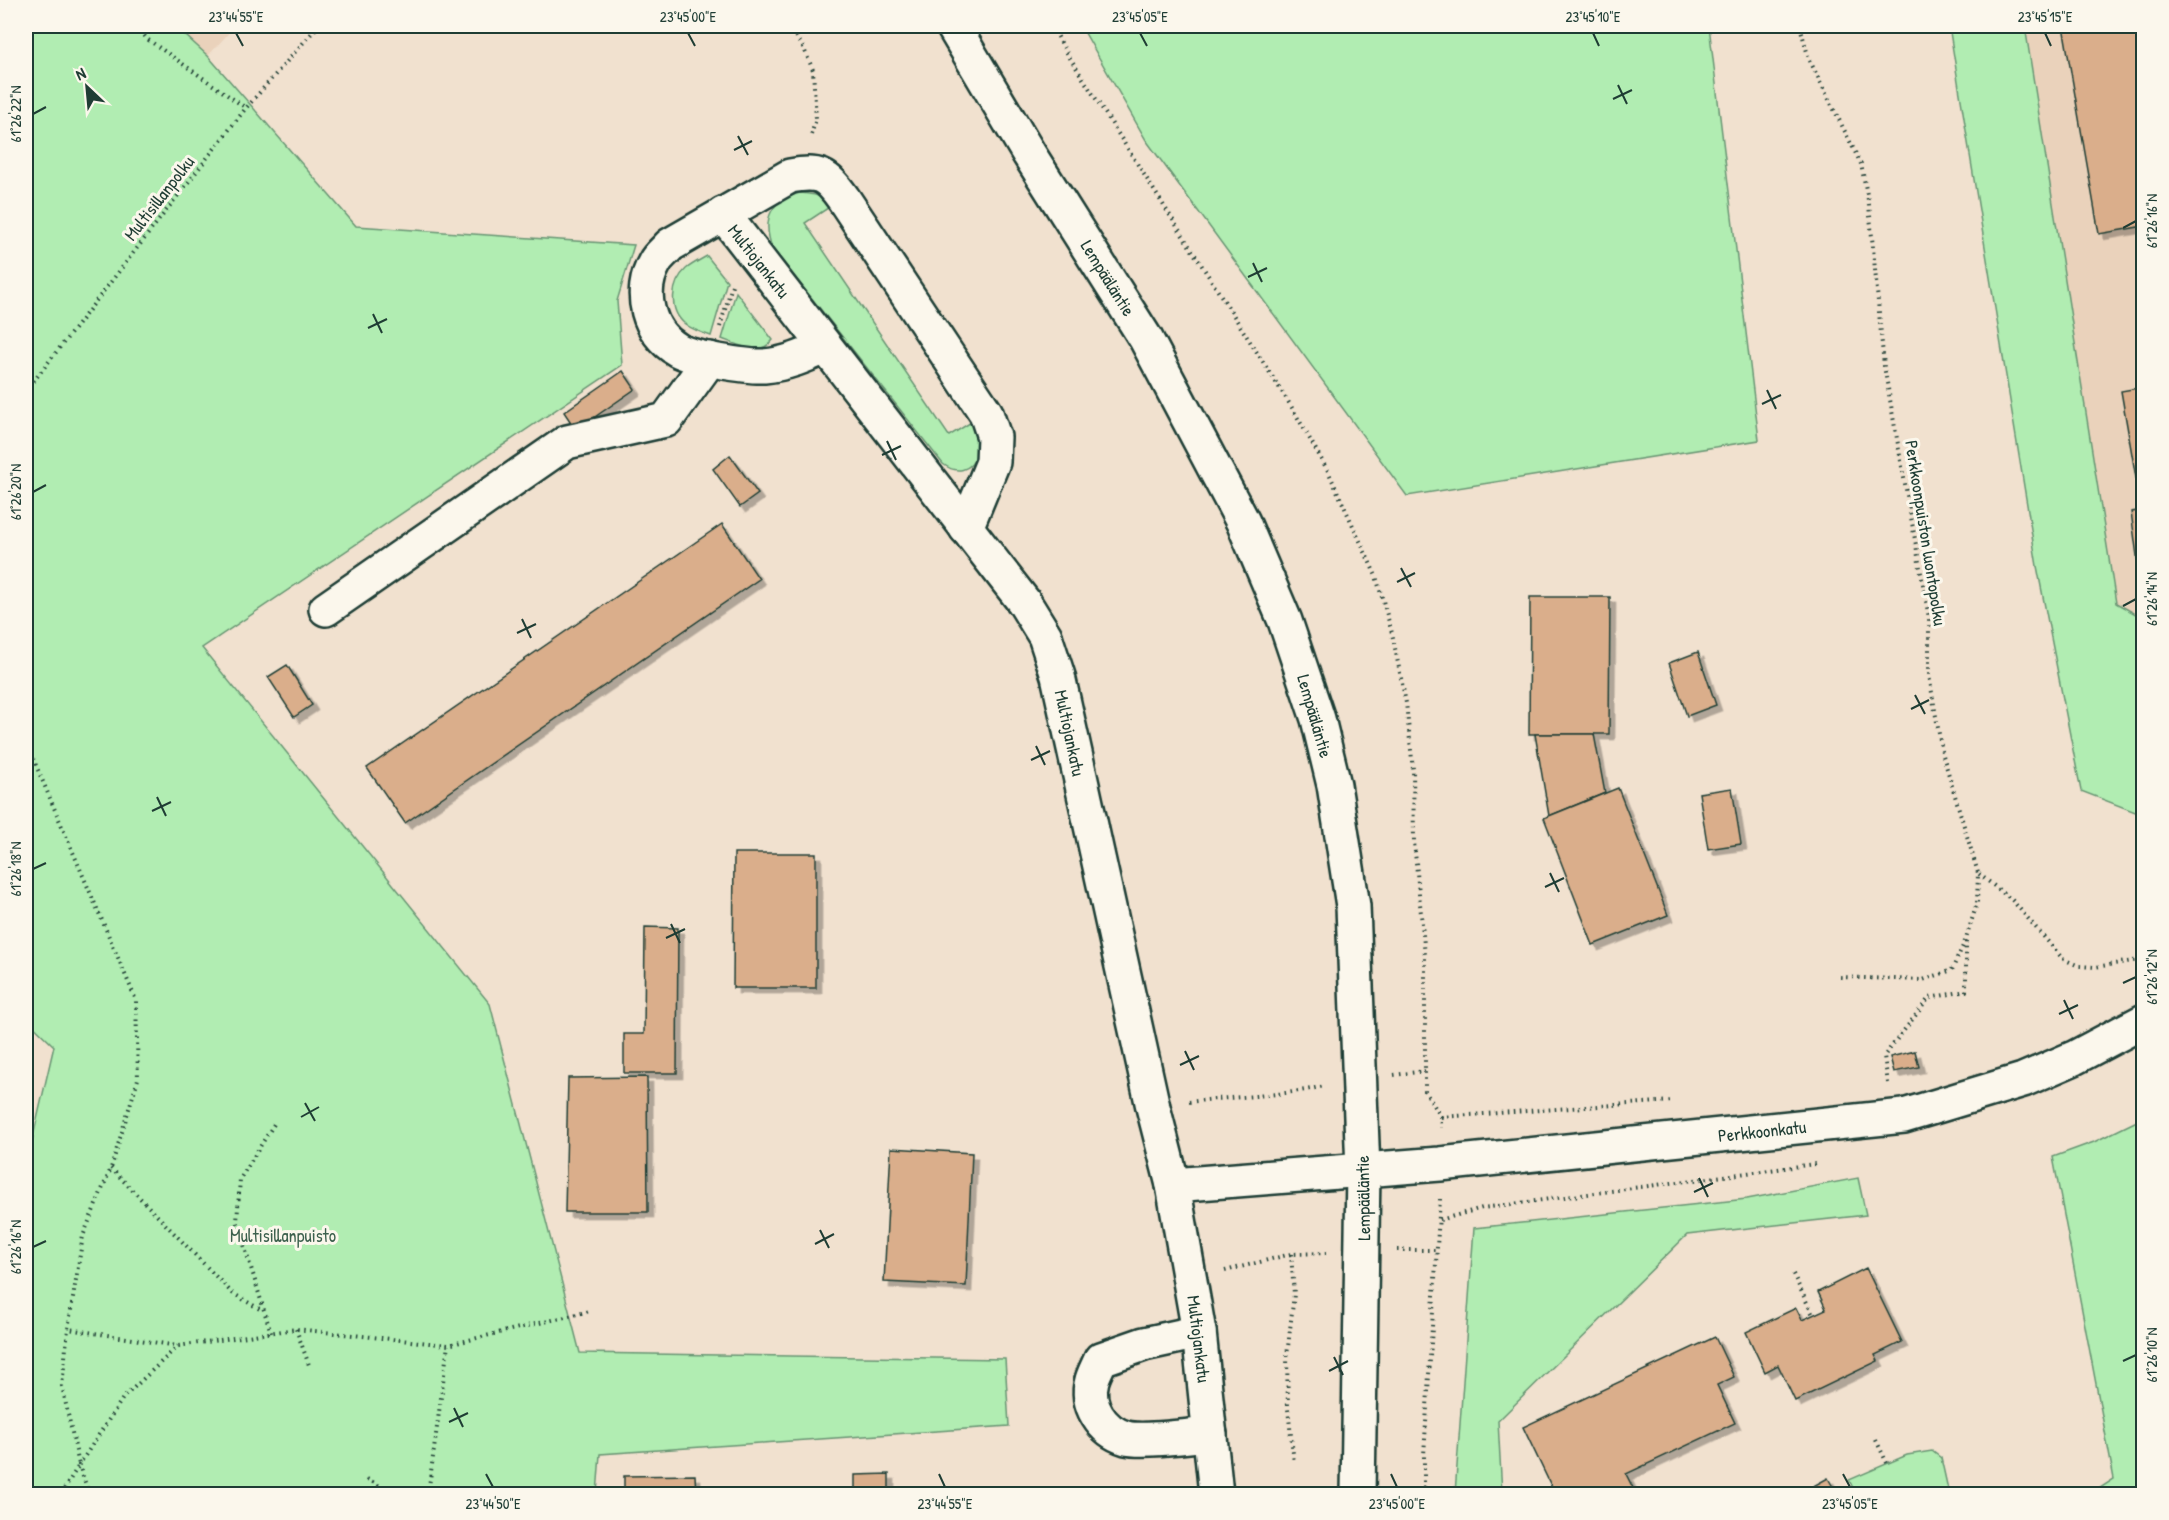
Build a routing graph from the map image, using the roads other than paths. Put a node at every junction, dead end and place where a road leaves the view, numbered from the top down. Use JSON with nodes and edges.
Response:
{"nodes":[{"id":1,"x":953,"y":26,"type":"edge"},
{"id":2,"x":723,"y":214,"type":"junction"},
{"id":3,"x":825,"y":346,"type":"junction"},
{"id":4,"x":710,"y":359,"type":"junction"},
{"id":5,"x":966,"y":528,"type":"junction"},
{"id":6,"x":326,"y":609,"type":"dead end"},
{"id":7,"x":2144,"y":1021,"type":"edge"},
{"id":8,"x":1363,"y":1171,"type":"junction"},
{"id":9,"x":1173,"y":1185,"type":"junction"},
{"id":10,"x":1199,"y":1332,"type":"junction"},
{"id":11,"x":1210,"y":1434,"type":"junction"},
{"id":12,"x":1216,"y":1494,"type":"edge"},
{"id":13,"x":1358,"y":1494,"type":"edge"}],
"edges":[{"from":1,"to":8,"type":"street","name":"Lempääläntie"},
{"from":2,"to":3,"type":"street","name":"Multiojankatu"},
{"from":2,"to":4,"type":"street","name":"Multiojankatu"},
{"from":2,"to":5,"type":"street"},
{"from":3,"to":4,"type":"street","name":"Multiojankatu"},
{"from":3,"to":5,"type":"street","name":"Multiojankatu"},
{"from":4,"to":6,"type":"street"},
{"from":5,"to":9,"type":"street","name":"Multiojankatu"},
{"from":7,"to":8,"type":"street","name":"Perkkoonkatu"},
{"from":8,"to":9,"type":"street"},
{"from":8,"to":13,"type":"street","name":"Lempääläntie"},
{"from":9,"to":10,"type":"street","name":"Multiojankatu"},
{"from":10,"to":11,"type":"street","name":"Multiojankatu"},
{"from":10,"to":11,"type":"street"},
{"from":11,"to":12,"type":"street","name":"Multiojankatu"}]}
